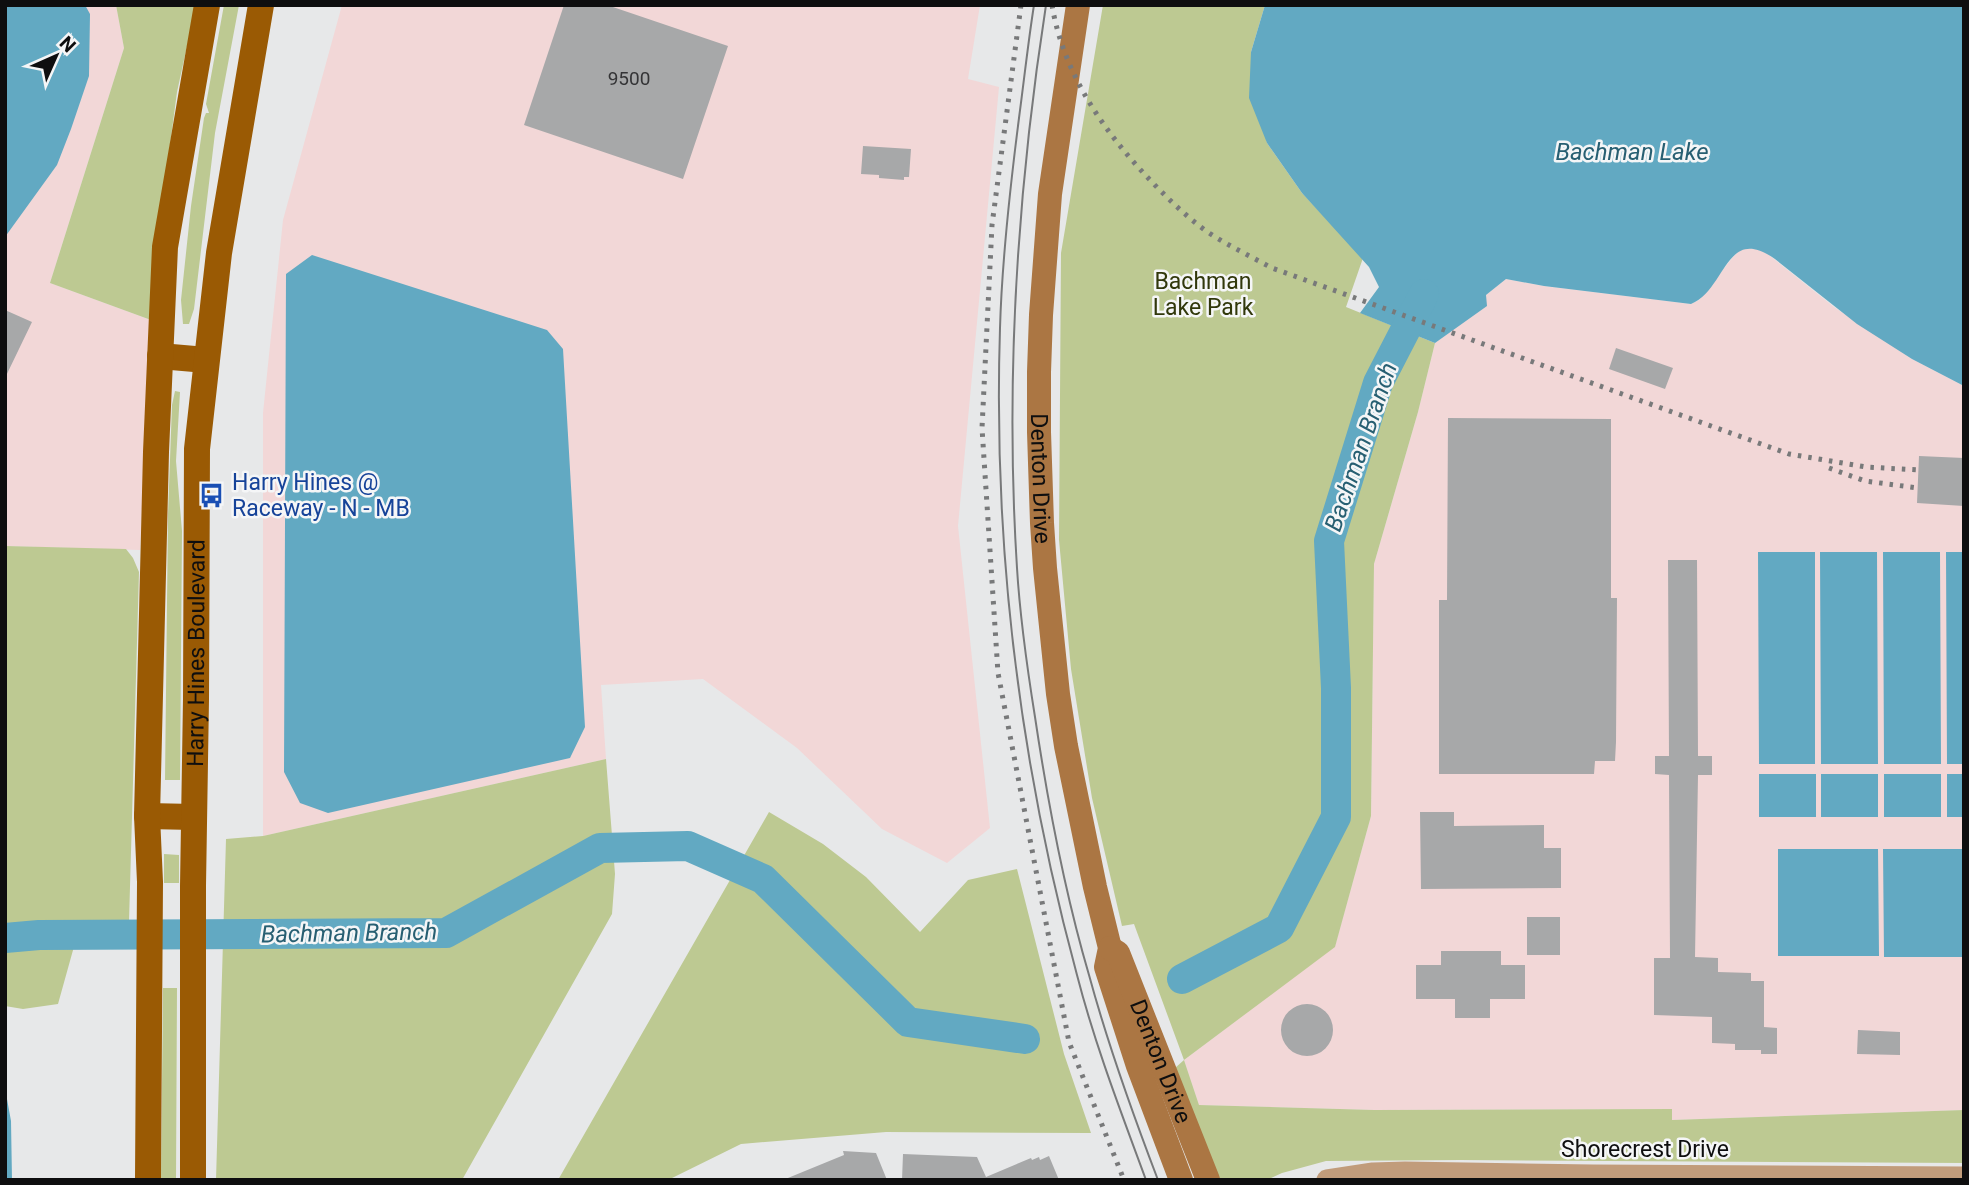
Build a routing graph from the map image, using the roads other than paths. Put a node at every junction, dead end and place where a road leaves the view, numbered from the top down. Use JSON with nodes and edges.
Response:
{"nodes":[{"id":1,"x":207,"y":5,"type":"edge"},
{"id":2,"x":261,"y":5,"type":"edge"},
{"id":3,"x":1078,"y":5,"type":"edge"},
{"id":4,"x":160,"y":356,"type":"junction"},
{"id":5,"x":206,"y":360,"type":"junction"},
{"id":6,"x":148,"y":816,"type":"junction"},
{"id":7,"x":194,"y":817,"type":"junction"},
{"id":8,"x":1150,"y":1062,"type":"junction"},
{"id":9,"x":1964,"y":1177,"type":"edge"},
{"id":10,"x":148,"y":1180,"type":"edge"},
{"id":11,"x":193,"y":1180,"type":"edge"},
{"id":12,"x":1181,"y":1180,"type":"edge"},
{"id":13,"x":1208,"y":1180,"type":"edge"},
{"id":14,"x":1327,"y":1180,"type":"edge"}],
"edges":[{"from":1,"to":4,"type":"main road","name":"Harry Hines Boulevard"},
{"from":2,"to":5,"type":"main road","name":"Harry Hines Boulevard"},
{"from":3,"to":8,"type":"main road","name":"Denton Drive"},
{"from":4,"to":5,"type":"main road"},
{"from":4,"to":6,"type":"main road","name":"Harry Hines Boulevard"},
{"from":5,"to":7,"type":"main road","name":"Harry Hines Boulevard"},
{"from":6,"to":7,"type":"main road"},
{"from":6,"to":10,"type":"main road","name":"Harry Hines Boulevard"},
{"from":7,"to":11,"type":"main road","name":"Harry Hines Boulevard"},
{"from":8,"to":12,"type":"main road","name":"Denton Drive"},
{"from":8,"to":13,"type":"main road","name":"Denton Drive"},
{"from":9,"to":14,"type":"street","name":"Shorecrest Drive"}]}
